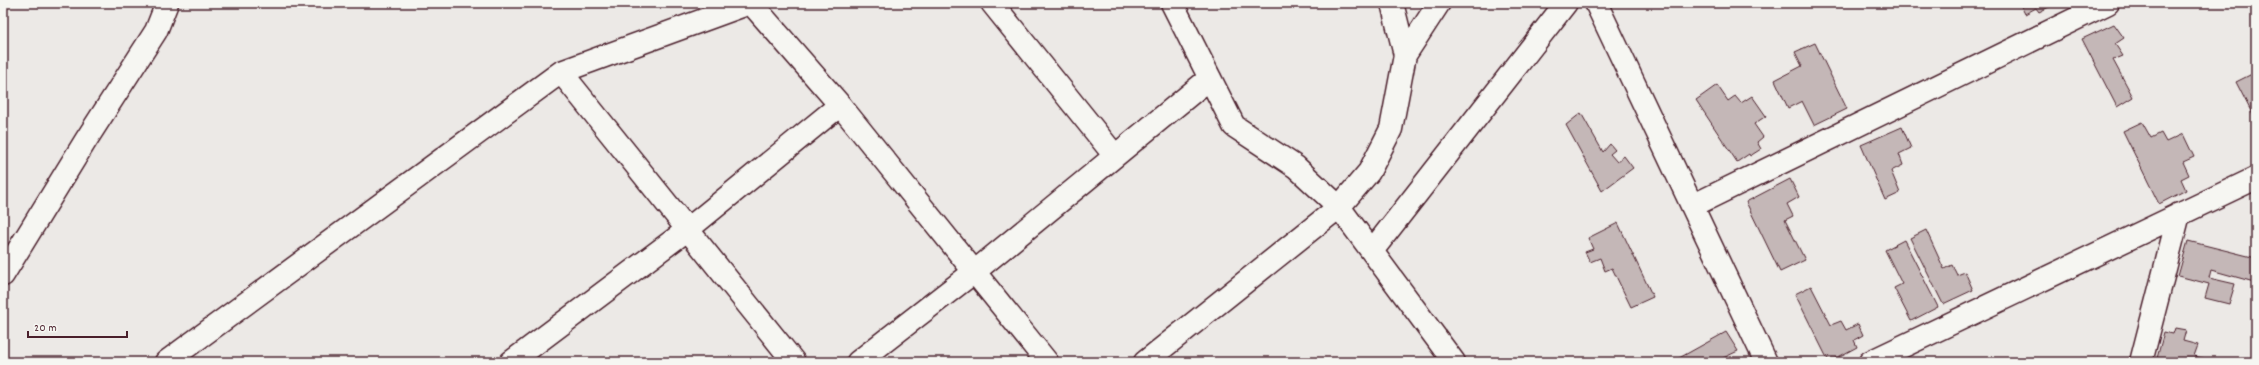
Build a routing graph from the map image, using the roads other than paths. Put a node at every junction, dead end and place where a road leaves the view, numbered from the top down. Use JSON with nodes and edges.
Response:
{"nodes":[{"id":1,"x":168,"y":3,"type":"edge"},
{"id":2,"x":751,"y":3,"type":"edge"},
{"id":3,"x":992,"y":3,"type":"edge"},
{"id":4,"x":1172,"y":3,"type":"edge"},
{"id":5,"x":1392,"y":3,"type":"edge"},
{"id":6,"x":1439,"y":3,"type":"edge"},
{"id":7,"x":1566,"y":3,"type":"edge"},
{"id":8,"x":1596,"y":3,"type":"edge"},
{"id":9,"x":2108,"y":3,"type":"edge"},
{"id":10,"x":1405,"y":55,"type":"junction"},
{"id":11,"x":561,"y":72,"type":"junction"},
{"id":12,"x":1210,"y":78,"type":"junction"},
{"id":13,"x":840,"y":105,"type":"junction"},
{"id":14,"x":1115,"y":156,"type":"junction"},
{"id":15,"x":2256,"y":178,"type":"edge"},
{"id":16,"x":1692,"y":206,"type":"junction"},
{"id":17,"x":1339,"y":207,"type":"junction"},
{"id":18,"x":2179,"y":214,"type":"junction"},
{"id":19,"x":687,"y":230,"type":"junction"},
{"id":20,"x":1372,"y":251,"type":"junction"},
{"id":21,"x":974,"y":272,"type":"junction"},
{"id":22,"x":3,"y":276,"type":"edge"},
{"id":23,"x":166,"y":362,"type":"edge"},
{"id":24,"x":511,"y":362,"type":"edge"},
{"id":25,"x":794,"y":362,"type":"edge"},
{"id":26,"x":858,"y":362,"type":"edge"},
{"id":27,"x":1047,"y":362,"type":"edge"},
{"id":28,"x":1145,"y":362,"type":"edge"},
{"id":29,"x":1453,"y":362,"type":"edge"},
{"id":30,"x":1766,"y":362,"type":"edge"},
{"id":31,"x":1870,"y":362,"type":"edge"},
{"id":32,"x":2141,"y":362,"type":"edge"}],
"edges":[{"from":1,"to":22,"type":"street"},
{"from":2,"to":11,"type":"street"},
{"from":2,"to":13,"type":"street"},
{"from":3,"to":14,"type":"street"},
{"from":4,"to":12,"type":"street"},
{"from":5,"to":10,"type":"street"},
{"from":6,"to":10,"type":"street"},
{"from":7,"to":20,"type":"street"},
{"from":8,"to":16,"type":"street"},
{"from":9,"to":16,"type":"street"},
{"from":10,"to":17,"type":"street"},
{"from":11,"to":19,"type":"street"},
{"from":11,"to":23,"type":"street"},
{"from":12,"to":14,"type":"street"},
{"from":12,"to":17,"type":"street"},
{"from":13,"to":19,"type":"street"},
{"from":13,"to":21,"type":"street"},
{"from":14,"to":21,"type":"street"},
{"from":15,"to":18,"type":"street"},
{"from":16,"to":30,"type":"street"},
{"from":17,"to":20,"type":"street"},
{"from":17,"to":28,"type":"street"},
{"from":18,"to":31,"type":"street"},
{"from":18,"to":32,"type":"street"},
{"from":19,"to":24,"type":"street"},
{"from":19,"to":25,"type":"street"},
{"from":20,"to":29,"type":"street"},
{"from":21,"to":26,"type":"street"},
{"from":21,"to":27,"type":"street"}]}
